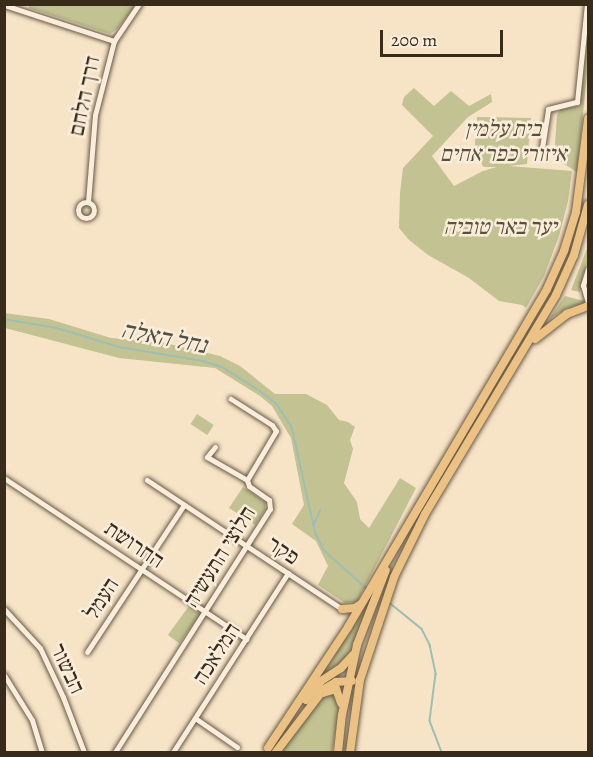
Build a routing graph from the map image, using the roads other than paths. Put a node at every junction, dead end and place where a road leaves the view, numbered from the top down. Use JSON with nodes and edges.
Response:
{"nodes":[{"id":1,"x":139,"y":4,"type":"edge"},
{"id":2,"x":587,"y":4,"type":"edge"},
{"id":3,"x":4,"y":5,"type":"edge"},
{"id":4,"x":114,"y":41,"type":"junction"},
{"id":5,"x":588,"y":119,"type":"edge"},
{"id":6,"x":542,"y":148,"type":"dead end"},
{"id":7,"x":88,"y":202,"type":"dead end"},
{"id":8,"x":588,"y":205,"type":"edge"},
{"id":9,"x":588,"y":269,"type":"edge"},
{"id":10,"x":588,"y":304,"type":"edge"},
{"id":11,"x":521,"y":357,"type":"junction"},
{"id":12,"x":231,"y":399,"type":"dead end"},
{"id":13,"x":214,"y":447,"type":"dead end"},
{"id":14,"x":4,"y":478,"type":"edge"},
{"id":15,"x":147,"y":480,"type":"dead end"},
{"id":16,"x":246,"y":480,"type":"junction"},
{"id":17,"x":184,"y":505,"type":"junction"},
{"id":18,"x":397,"y":544,"type":"junction"},
{"id":19,"x":248,"y":547,"type":"junction"},
{"id":20,"x":141,"y":570,"type":"junction"},
{"id":21,"x":288,"y":573,"type":"junction"},
{"id":22,"x":364,"y":600,"type":"junction"},
{"id":23,"x":4,"y":609,"type":"edge"},
{"id":24,"x":342,"y":609,"type":"junction"},
{"id":25,"x":206,"y":612,"type":"junction"},
{"id":26,"x":348,"y":627,"type":"junction"},
{"id":27,"x":246,"y":639,"type":"junction"},
{"id":28,"x":357,"y":645,"type":"junction"},
{"id":29,"x":87,"y":652,"type":"dead end"},
{"id":30,"x":329,"y":676,"type":"junction"},
{"id":31,"x":5,"y":677,"type":"edge"},
{"id":32,"x":350,"y":678,"type":"junction"},
{"id":33,"x":360,"y":680,"type":"junction"},
{"id":34,"x":317,"y":697,"type":"junction"},
{"id":35,"x":342,"y":715,"type":"junction"},
{"id":36,"x":195,"y":718,"type":"junction"},
{"id":37,"x":237,"y":747,"type":"dead end"},
{"id":38,"x":270,"y":751,"type":"edge"},
{"id":39,"x":42,"y":753,"type":"edge"},
{"id":40,"x":84,"y":753,"type":"edge"},
{"id":41,"x":115,"y":753,"type":"edge"},
{"id":42,"x":173,"y":753,"type":"edge"},
{"id":43,"x":338,"y":753,"type":"edge"},
{"id":44,"x":350,"y":753,"type":"edge"}],
"edges":[{"from":1,"to":4,"type":"street","name":"דרך הלחם"},
{"from":2,"to":6,"type":"street"},
{"from":3,"to":4,"type":"street"},
{"from":4,"to":7,"type":"street","name":"דרך הלחם"},
{"from":5,"to":18,"type":"highway"},
{"from":8,"to":11,"type":"highway"},
{"from":9,"to":10,"type":"street"},
{"from":10,"to":11,"type":"highway"},
{"from":11,"to":33,"type":"highway"},
{"from":12,"to":16,"type":"street","name":"חלוצי התעשיה"},
{"from":13,"to":16,"type":"street"},
{"from":14,"to":20,"type":"street","name":"החרושת"},
{"from":15,"to":17,"type":"street","name":"פקר"},
{"from":16,"to":19,"type":"street","name":"חלוצי התעשיה"},
{"from":17,"to":19,"type":"street","name":"פקר"},
{"from":17,"to":20,"type":"street","name":"העמל"},
{"from":18,"to":22,"type":"highway"},
{"from":18,"to":28,"type":"highway"},
{"from":19,"to":21,"type":"street","name":"פקר"},
{"from":19,"to":25,"type":"street","name":"חלוצי התעשיה"},
{"from":20,"to":25,"type":"street","name":"החרושת"},
{"from":20,"to":29,"type":"street","name":"העמל"},
{"from":21,"to":24,"type":"street","name":"פקר"},
{"from":21,"to":27,"type":"street","name":"המלאכה"},
{"from":22,"to":24,"type":"highway"},
{"from":22,"to":26,"type":"highway"},
{"from":23,"to":40,"type":"street","name":"הבשור"},
{"from":24,"to":26,"type":"highway"},
{"from":25,"to":27,"type":"street","name":"החרושת"},
{"from":25,"to":41,"type":"street","name":"חלוצי התעשיה"},
{"from":26,"to":38,"type":"highway"},
{"from":27,"to":36,"type":"street","name":"המלאכה"},
{"from":28,"to":30,"type":"highway"},
{"from":28,"to":32,"type":"highway"},
{"from":30,"to":32,"type":"highway"},
{"from":30,"to":38,"type":"highway"},
{"from":31,"to":39,"type":"street"},
{"from":32,"to":33,"type":"highway"},
{"from":32,"to":34,"type":"highway"},
{"from":32,"to":35,"type":"highway"},
{"from":33,"to":44,"type":"highway"},
{"from":34,"to":35,"type":"highway"},
{"from":34,"to":38,"type":"highway"},
{"from":35,"to":43,"type":"highway"},
{"from":36,"to":37,"type":"street"},
{"from":36,"to":42,"type":"street","name":"המלאכה"}]}
